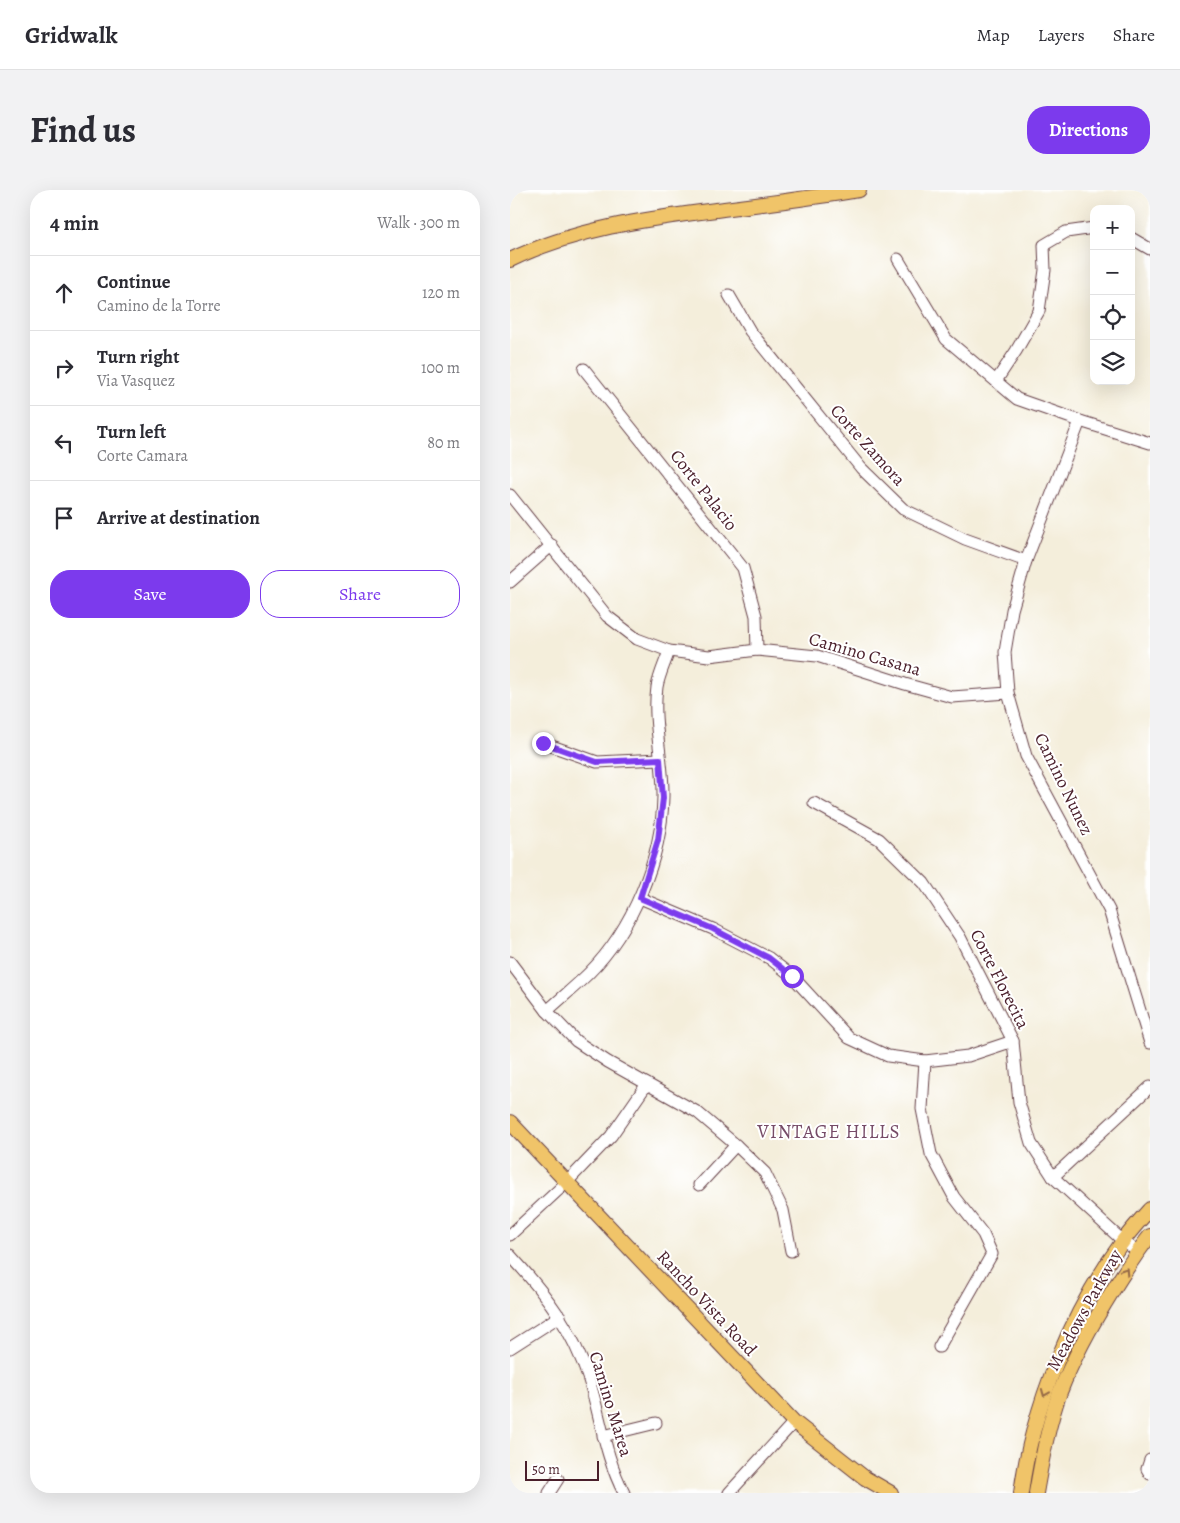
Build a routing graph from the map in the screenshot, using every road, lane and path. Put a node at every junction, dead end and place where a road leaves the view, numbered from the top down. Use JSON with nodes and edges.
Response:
{"nodes":[{"id":1,"x":859,"y":190,"type":"edge"},
{"id":2,"x":1090,"y":229,"type":"edge"},
{"id":3,"x":1135,"y":240,"type":"edge"},
{"id":4,"x":1150,"y":249,"type":"edge"},
{"id":5,"x":898,"y":259,"type":"dead end"},
{"id":6,"x":510,"y":260,"type":"edge"},
{"id":7,"x":729,"y":294,"type":"dead end"},
{"id":8,"x":584,"y":369,"type":"dead end"},
{"id":9,"x":996,"y":380,"type":"junction"},
{"id":10,"x":1080,"y":421,"type":"junction"},
{"id":11,"x":1150,"y":443,"type":"edge"},
{"id":12,"x":510,"y":495,"type":"edge"},
{"id":13,"x":552,"y":545,"type":"junction"},
{"id":14,"x":1026,"y":561,"type":"junction"},
{"id":15,"x":510,"y":582,"type":"edge"},
{"id":16,"x":757,"y":650,"type":"junction"},
{"id":17,"x":669,"y":651,"type":"junction"},
{"id":18,"x":1008,"y":693,"type":"junction"},
{"id":19,"x":543,"y":743,"type":"dead end"},
{"id":20,"x":660,"y":759,"type":"junction"},
{"id":21,"x":814,"y":803,"type":"dead end"},
{"id":22,"x":640,"y":898,"type":"junction"},
{"id":23,"x":510,"y":962,"type":"edge"},
{"id":24,"x":547,"y":1011,"type":"junction"},
{"id":25,"x":1013,"y":1041,"type":"junction"},
{"id":26,"x":1150,"y":1043,"type":"edge"},
{"id":27,"x":925,"y":1061,"type":"junction"},
{"id":28,"x":647,"y":1084,"type":"junction"},
{"id":29,"x":1150,"y":1087,"type":"edge"},
{"id":30,"x":510,"y":1122,"type":"edge"},
{"id":31,"x":736,"y":1145,"type":"junction"},
{"id":32,"x":1053,"y":1177,"type":"junction"},
{"id":33,"x":567,"y":1182,"type":"junction"},
{"id":34,"x":699,"y":1185,"type":"dead end"},
{"id":35,"x":1150,"y":1208,"type":"edge"},
{"id":36,"x":510,"y":1235,"type":"edge"},
{"id":37,"x":1150,"y":1236,"type":"edge"},
{"id":38,"x":1123,"y":1241,"type":"junction"},
{"id":39,"x":791,"y":1251,"type":"dead end"},
{"id":40,"x":1137,"y":1251,"type":"junction"},
{"id":41,"x":510,"y":1255,"type":"edge"},
{"id":42,"x":560,"y":1316,"type":"junction"},
{"id":43,"x":939,"y":1347,"type":"dead end"},
{"id":44,"x":510,"y":1348,"type":"edge"},
{"id":45,"x":794,"y":1422,"type":"junction"},
{"id":46,"x":656,"y":1423,"type":"dead end"},
{"id":47,"x":603,"y":1436,"type":"junction"},
{"id":48,"x":1150,"y":1460,"type":"edge"},
{"id":49,"x":1150,"y":1474,"type":"edge"},
{"id":50,"x":558,"y":1479,"type":"dead end"},
{"id":51,"x":735,"y":1491,"type":"edge"},
{"id":52,"x":549,"y":1493,"type":"edge"},
{"id":53,"x":624,"y":1493,"type":"edge"},
{"id":54,"x":891,"y":1493,"type":"edge"},
{"id":55,"x":1021,"y":1493,"type":"edge"},
{"id":56,"x":1036,"y":1493,"type":"edge"}],
"edges":[{"from":1,"to":6,"type":"main road"},
{"from":2,"to":9,"type":"street"},
{"from":3,"to":4,"type":"street"},
{"from":5,"to":9,"type":"street"},
{"from":7,"to":14,"type":"street","name":"Corte Zamora"},
{"from":8,"to":16,"type":"street","name":"Corte Palacio"},
{"from":9,"to":10,"type":"street"},
{"from":10,"to":11,"type":"street"},
{"from":10,"to":14,"type":"street","name":"Camino Nunez"},
{"from":12,"to":13,"type":"street","name":"Camino Casana"},
{"from":13,"to":15,"type":"street"},
{"from":13,"to":17,"type":"street","name":"Camino Casana"},
{"from":14,"to":18,"type":"street","name":"Camino Nunez"},
{"from":16,"to":17,"type":"street","name":"Camino Casana"},
{"from":16,"to":18,"type":"street","name":"Camino Casana"},
{"from":17,"to":20,"type":"street"},
{"from":18,"to":26,"type":"street","name":"Camino Nunez"},
{"from":19,"to":20,"type":"street"},
{"from":20,"to":22,"type":"street"},
{"from":21,"to":25,"type":"street","name":"Corte Florecita"},
{"from":22,"to":24,"type":"street"},
{"from":22,"to":27,"type":"street"},
{"from":23,"to":24,"type":"street"},
{"from":24,"to":28,"type":"street"},
{"from":25,"to":27,"type":"street"},
{"from":25,"to":32,"type":"street","name":"Corte Florecita"},
{"from":27,"to":43,"type":"street"},
{"from":28,"to":31,"type":"street"},
{"from":28,"to":33,"type":"street"},
{"from":29,"to":32,"type":"street"},
{"from":30,"to":33,"type":"main road","name":"Rancho Vista Road"},
{"from":31,"to":34,"type":"street"},
{"from":31,"to":39,"type":"street"},
{"from":32,"to":38,"type":"street","name":"Corte Florecita"},
{"from":33,"to":36,"type":"street"},
{"from":33,"to":45,"type":"main road","name":"Rancho Vista Road"},
{"from":35,"to":38,"type":"main road","name":"Meadows Parkway"},
{"from":37,"to":40,"type":"main road","name":"Meadows Parkway"},
{"from":38,"to":40,"type":"street","name":"Corte Florecita"},
{"from":38,"to":55,"type":"main road","name":"Meadows Parkway","one_way":true},
{"from":56,"to":40,"type":"main road","name":"Meadows Parkway","one_way":true},
{"from":41,"to":42,"type":"street","name":"Camino Marea"},
{"from":42,"to":44,"type":"street"},
{"from":42,"to":47,"type":"street","name":"Camino Marea"},
{"from":45,"to":51,"type":"street"},
{"from":45,"to":54,"type":"main road","name":"Rancho Vista Road"},
{"from":46,"to":47,"type":"street"},
{"from":47,"to":53,"type":"street","name":"Camino Marea"},
{"from":48,"to":49,"type":"street"},
{"from":50,"to":52,"type":"street"}]}
